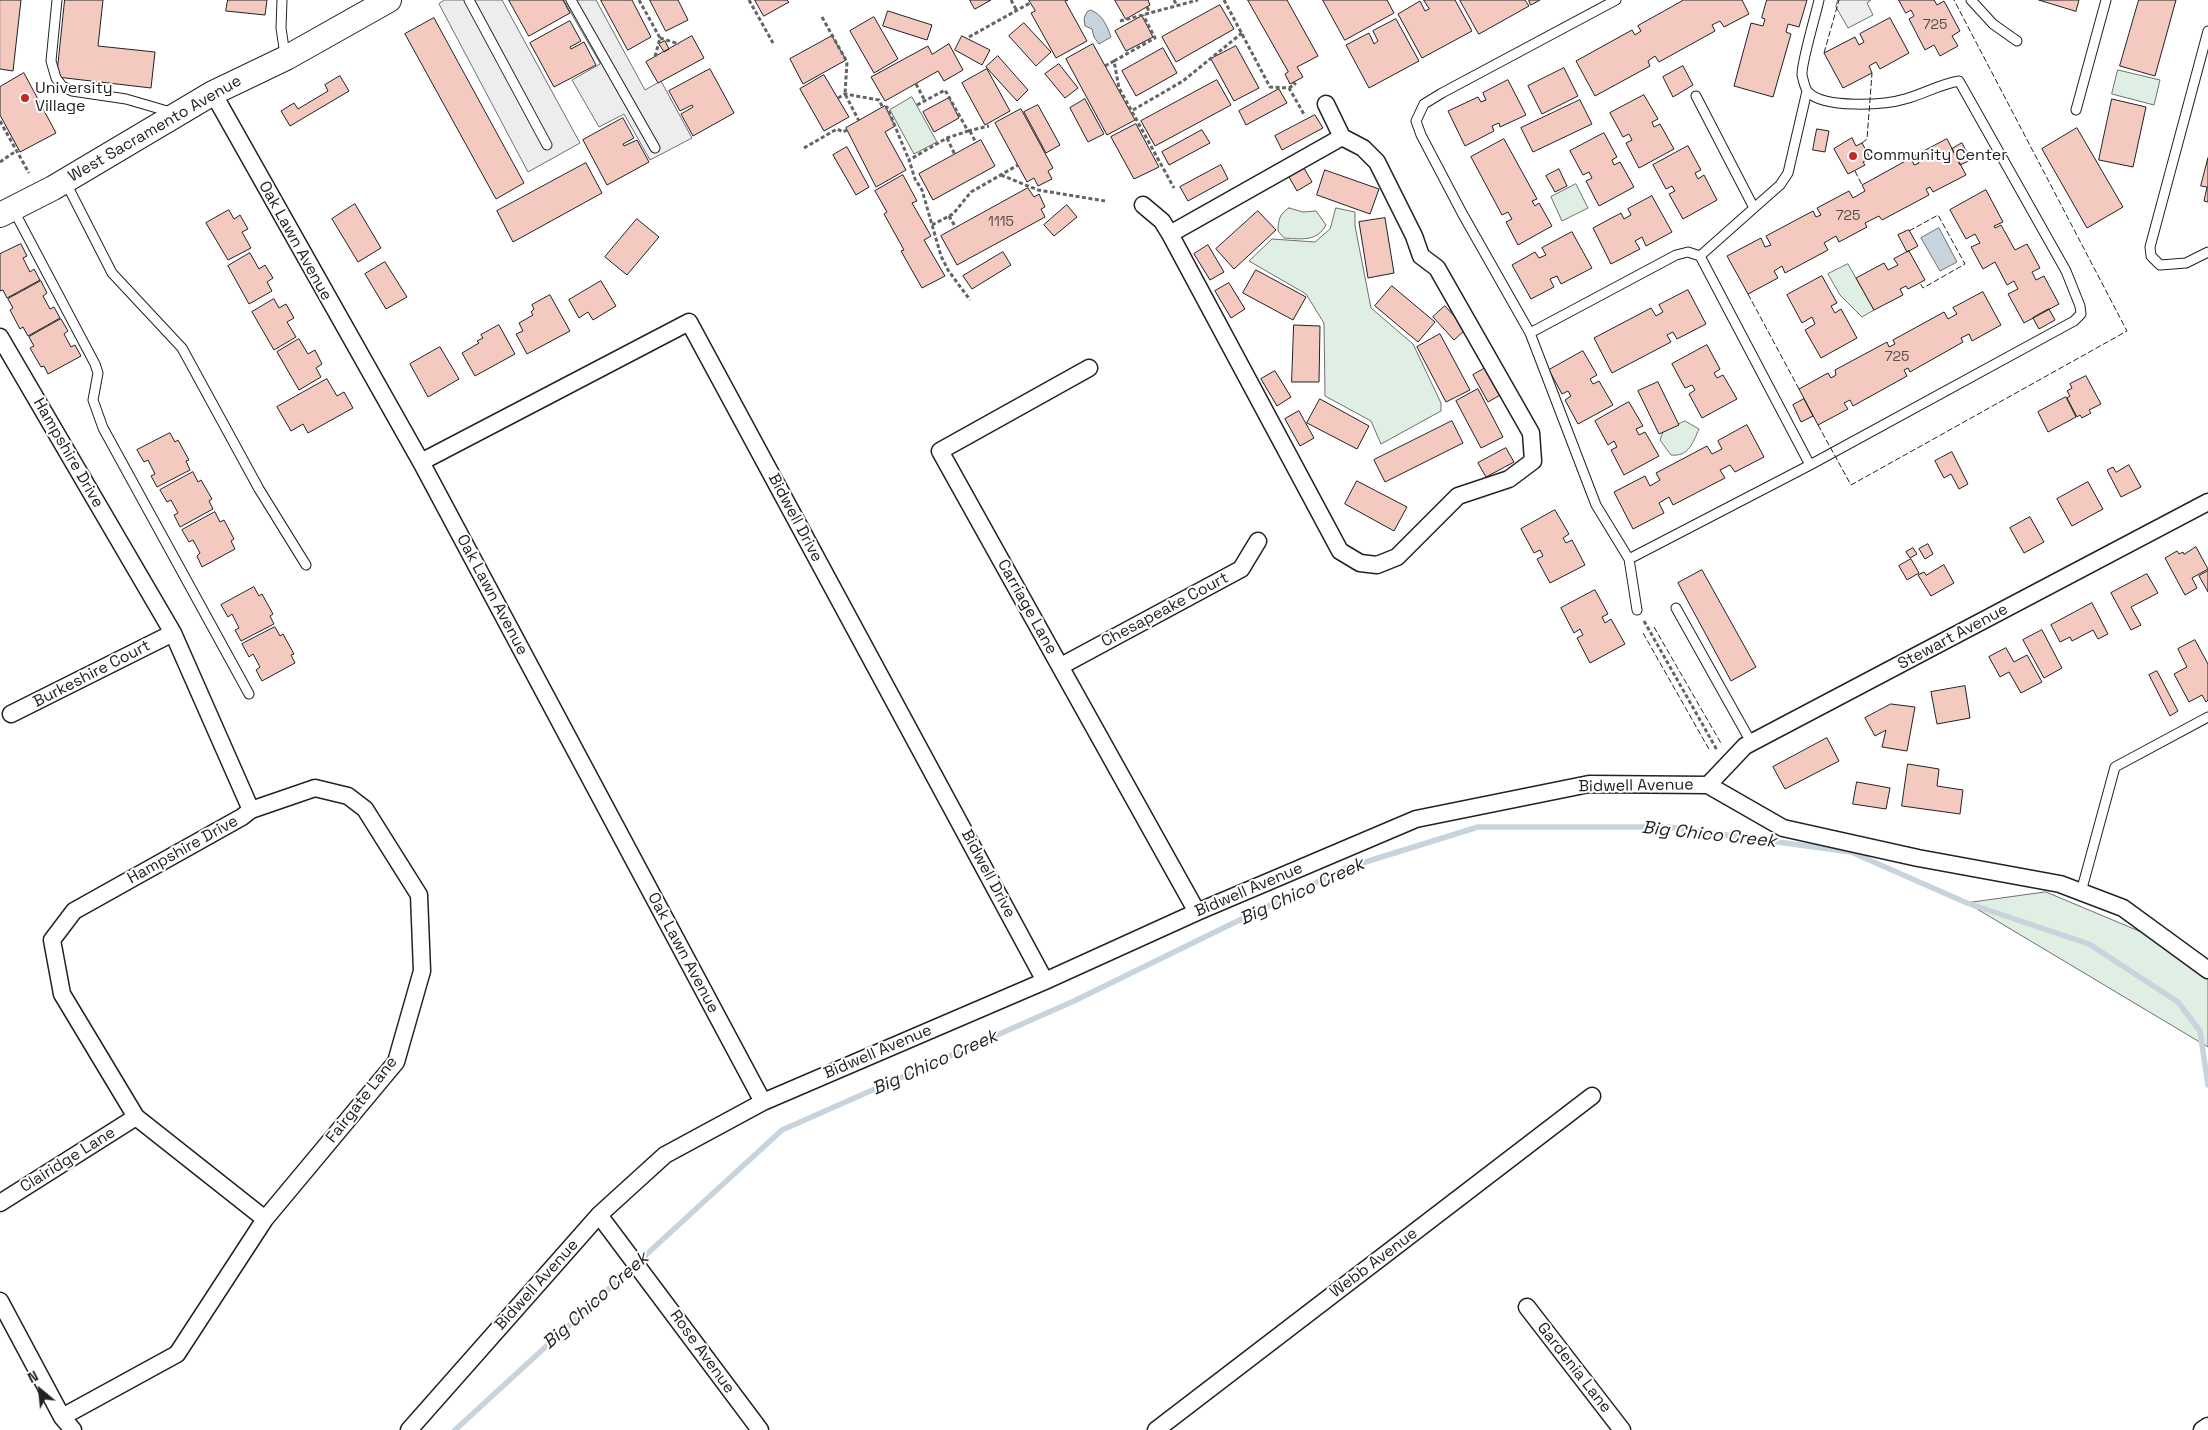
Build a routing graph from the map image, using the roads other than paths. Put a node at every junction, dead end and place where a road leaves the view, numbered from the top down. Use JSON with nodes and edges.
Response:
{"nodes":[{"id":1,"x":57,"y":0,"type":"edge"},
{"id":2,"x":282,"y":0,"type":"edge"},
{"id":3,"x":389,"y":0,"type":"edge"},
{"id":4,"x":470,"y":0,"type":"edge"},
{"id":5,"x":571,"y":0,"type":"edge"},
{"id":6,"x":1616,"y":0,"type":"edge"},
{"id":7,"x":1819,"y":0,"type":"edge"},
{"id":8,"x":1971,"y":0,"type":"edge"},
{"id":9,"x":2106,"y":0,"type":"edge"},
{"id":10,"x":2208,"y":31,"type":"edge"},
{"id":11,"x":2017,"y":41,"type":"dead end"},
{"id":12,"x":286,"y":58,"type":"junction"},
{"id":13,"x":1807,"y":92,"type":"junction"},
{"id":14,"x":213,"y":93,"type":"junction"},
{"id":15,"x":1696,"y":96,"type":"dead end"},
{"id":16,"x":1326,"y":104,"type":"dead end"},
{"id":17,"x":2076,"y":110,"type":"dead end"},
{"id":18,"x":178,"y":114,"type":"junction"},
{"id":19,"x":1342,"y":137,"type":"junction"},
{"id":20,"x":548,"y":146,"type":"dead end"},
{"id":21,"x":655,"y":148,"type":"dead end"},
{"id":22,"x":65,"y":181,"type":"junction"},
{"id":23,"x":1143,"y":205,"type":"dead end"},
{"id":24,"x":1754,"y":208,"type":"junction"},
{"id":25,"x":6,"y":212,"type":"edge"},
{"id":26,"x":1170,"y":234,"type":"junction"},
{"id":27,"x":2208,"y":252,"type":"edge"},
{"id":28,"x":1700,"y":256,"type":"junction"},
{"id":29,"x":1530,"y":332,"type":"junction"},
{"id":30,"x":0,"y":337,"type":"edge"},
{"id":31,"x":6,"y":362,"type":"edge"},
{"id":32,"x":1089,"y":368,"type":"dead end"},
{"id":33,"x":421,"y":462,"type":"junction"},
{"id":34,"x":1810,"y":465,"type":"junction"},
{"id":35,"x":2208,"y":502,"type":"edge"},
{"id":36,"x":1258,"y":541,"type":"dead end"},
{"id":37,"x":1629,"y":560,"type":"junction"},
{"id":38,"x":306,"y":565,"type":"dead end"},
{"id":39,"x":1676,"y":608,"type":"dead end"},
{"id":40,"x":1637,"y":610,"type":"dead end"},
{"id":41,"x":173,"y":633,"type":"junction"},
{"id":42,"x":1061,"y":666,"type":"junction"},
{"id":43,"x":249,"y":694,"type":"dead end"},
{"id":44,"x":11,"y":714,"type":"dead end"},
{"id":45,"x":2208,"y":717,"type":"edge"},
{"id":46,"x":1751,"y":742,"type":"junction"},
{"id":47,"x":1708,"y":784,"type":"junction"},
{"id":48,"x":251,"y":810,"type":"junction"},
{"id":49,"x":2081,"y":892,"type":"junction"},
{"id":50,"x":1197,"y":912,"type":"junction"},
{"id":51,"x":2208,"y":970,"type":"edge"},
{"id":52,"x":1045,"y":981,"type":"junction"},
{"id":53,"x":1592,"y":1096,"type":"dead end"},
{"id":54,"x":763,"y":1102,"type":"junction"},
{"id":55,"x":136,"y":1117,"type":"junction"},
{"id":56,"x":0,"y":1203,"type":"edge"},
{"id":57,"x":599,"y":1215,"type":"junction"},
{"id":58,"x":266,"y":1218,"type":"junction"},
{"id":59,"x":0,"y":1301,"type":"edge"},
{"id":60,"x":1527,"y":1307,"type":"dead end"},
{"id":61,"x":67,"y":1424,"type":"edge"},
{"id":62,"x":2208,"y":1426,"type":"edge"},
{"id":63,"x":408,"y":1430,"type":"edge"},
{"id":64,"x":760,"y":1430,"type":"edge"},
{"id":65,"x":1156,"y":1430,"type":"edge"},
{"id":66,"x":1622,"y":1430,"type":"edge"},
{"id":67,"x":2202,"y":1430,"type":"edge"}],
"edges":[{"from":1,"to":18,"type":"lane"},
{"from":2,"to":12,"type":"lane"},
{"from":3,"to":12,"type":"street","name":"West Sacramento Avenue"},
{"from":4,"to":20,"type":"lane"},
{"from":5,"to":21,"type":"lane"},
{"from":6,"to":29,"type":"lane"},
{"from":7,"to":13,"type":"lane"},
{"from":8,"to":11,"type":"lane"},
{"from":9,"to":17,"type":"lane"},
{"from":10,"to":27,"type":"lane"},
{"from":12,"to":14,"type":"street","name":"West Sacramento Avenue"},
{"from":13,"to":24,"type":"lane"},
{"from":13,"to":34,"type":"lane"},
{"from":14,"to":18,"type":"street","name":"West Sacramento Avenue"},
{"from":14,"to":33,"type":"street","name":"Oak Lawn Avenue"},
{"from":15,"to":24,"type":"lane"},
{"from":16,"to":19,"type":"street"},
{"from":18,"to":22,"type":"street","name":"West Sacramento Avenue"},
{"from":19,"to":26,"type":"street"},
{"from":19,"to":26,"type":"street"},
{"from":22,"to":25,"type":"street","name":"West Sacramento Avenue"},
{"from":22,"to":38,"type":"lane"},
{"from":23,"to":26,"type":"street"},
{"from":24,"to":28,"type":"lane"},
{"from":25,"to":43,"type":"lane"},
{"from":28,"to":29,"type":"lane"},
{"from":28,"to":34,"type":"lane"},
{"from":29,"to":37,"type":"lane"},
{"from":30,"to":31,"type":"street","name":"Hampshire Drive"},
{"from":31,"to":41,"type":"street","name":"Hampshire Drive"},
{"from":32,"to":42,"type":"street","name":"Carriage Lane"},
{"from":33,"to":52,"type":"street","name":"Bidwell Drive"},
{"from":33,"to":54,"type":"street","name":"Oak Lawn Avenue"},
{"from":34,"to":37,"type":"lane"},
{"from":35,"to":46,"type":"street","name":"Stewart Avenue"},
{"from":36,"to":42,"type":"street","name":"Chesapeake Court"},
{"from":37,"to":40,"type":"lane"},
{"from":39,"to":46,"type":"lane"},
{"from":41,"to":44,"type":"street","name":"Burkeshire Court"},
{"from":41,"to":48,"type":"street","name":"Hampshire Drive"},
{"from":42,"to":50,"type":"street","name":"Carriage Lane"},
{"from":45,"to":49,"type":"lane"},
{"from":46,"to":47,"type":"street","name":"Stewart Avenue"},
{"from":47,"to":49,"type":"street","name":"Bidwell Avenue"},
{"from":47,"to":50,"type":"street","name":"Bidwell Avenue"},
{"from":48,"to":55,"type":"street","name":"Hampshire Drive"},
{"from":48,"to":58,"type":"street","name":"Fairgate Lane"},
{"from":49,"to":51,"type":"street","name":"Bidwell Avenue"},
{"from":50,"to":52,"type":"street","name":"Bidwell Avenue"},
{"from":52,"to":54,"type":"street","name":"Bidwell Avenue"},
{"from":53,"to":65,"type":"street","name":"Webb Avenue"},
{"from":54,"to":57,"type":"street","name":"Bidwell Avenue"},
{"from":55,"to":56,"type":"street","name":"Clairidge Lane"},
{"from":55,"to":58,"type":"street","name":"Hampshire Drive"},
{"from":57,"to":63,"type":"street","name":"Bidwell Avenue"},
{"from":57,"to":64,"type":"street","name":"Rose Avenue"},
{"from":58,"to":61,"type":"street","name":"Fairgate Lane"},
{"from":59,"to":61,"type":"street"},
{"from":60,"to":66,"type":"street","name":"Gardenia Lane"},
{"from":62,"to":67,"type":"street"}]}
